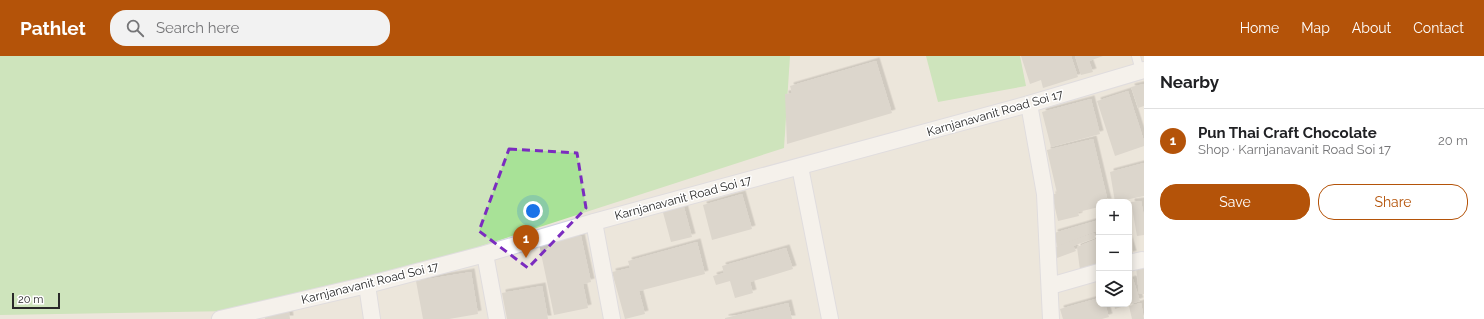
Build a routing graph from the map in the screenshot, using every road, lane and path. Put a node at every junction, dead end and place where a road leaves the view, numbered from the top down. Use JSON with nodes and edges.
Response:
{"nodes":[{"id":1,"x":1140,"y":66,"type":"edge"},
{"id":2,"x":1029,"y":104,"type":"junction"},
{"id":3,"x":800,"y":167,"type":"junction"},
{"id":4,"x":594,"y":222,"type":"junction"},
{"id":5,"x":485,"y":254,"type":"junction"},
{"id":6,"x":1096,"y":273,"type":"edge"},
{"id":7,"x":367,"y":285,"type":"junction"},
{"id":8,"x":1050,"y":286,"type":"junction"},
{"id":9,"x":220,"y":319,"type":"edge"},
{"id":10,"x":372,"y":319,"type":"edge"},
{"id":11,"x":497,"y":319,"type":"edge"},
{"id":12,"x":612,"y":319,"type":"edge"},
{"id":13,"x":830,"y":319,"type":"edge"},
{"id":14,"x":1051,"y":319,"type":"edge"}],
"edges":[{"from":1,"to":2,"type":"street","name":"Karnjanavanit Road Soi 17"},
{"from":2,"to":3,"type":"street","name":"Karnjanavanit Road Soi 17"},
{"from":2,"to":8,"type":"street"},
{"from":3,"to":4,"type":"street","name":"Karnjanavanit Road Soi 17"},
{"from":3,"to":13,"type":"street"},
{"from":4,"to":5,"type":"street","name":"Karnjanavanit Road Soi 17"},
{"from":4,"to":12,"type":"street"},
{"from":5,"to":7,"type":"street","name":"Karnjanavanit Road Soi 17"},
{"from":5,"to":11,"type":"street"},
{"from":6,"to":8,"type":"street"},
{"from":7,"to":9,"type":"street","name":"Karnjanavanit Road Soi 17"},
{"from":7,"to":10,"type":"street"},
{"from":8,"to":14,"type":"street"}]}
